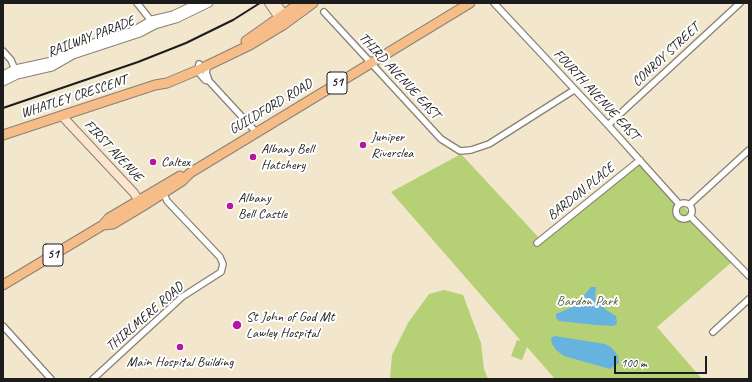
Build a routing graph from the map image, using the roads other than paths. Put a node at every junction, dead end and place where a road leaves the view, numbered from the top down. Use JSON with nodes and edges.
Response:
{"nodes":[{"id":1,"x":137,"y":3,"type":"edge"},
{"id":2,"x":198,"y":3,"type":"edge"},
{"id":3,"x":210,"y":3,"type":"edge"},
{"id":4,"x":269,"y":3,"type":"edge"},
{"id":5,"x":300,"y":3,"type":"edge"},
{"id":6,"x":313,"y":3,"type":"edge"},
{"id":7,"x":470,"y":3,"type":"edge"},
{"id":8,"x":494,"y":3,"type":"edge"},
{"id":9,"x":740,"y":3,"type":"edge"},
{"id":10,"x":324,"y":12,"type":"dead end"},
{"id":11,"x":281,"y":15,"type":"edge"},
{"id":12,"x":153,"y":22,"type":"junction"},
{"id":13,"x":3,"y":51,"type":"edge"},
{"id":14,"x":370,"y":63,"type":"junction"},
{"id":15,"x":202,"y":67,"type":"junction"},
{"id":16,"x":16,"y":72,"type":"junction"},
{"id":17,"x":3,"y":75,"type":"edge"},
{"id":18,"x":209,"y":81,"type":"junction"},
{"id":19,"x":3,"y":82,"type":"edge"},
{"id":20,"x":574,"y":90,"type":"junction"},
{"id":21,"x":62,"y":116,"type":"junction"},
{"id":22,"x":608,"y":125,"type":"junction"},
{"id":23,"x":256,"y":132,"type":"junction"},
{"id":24,"x":3,"y":135,"type":"edge"},
{"id":25,"x":749,"y":150,"type":"edge"},
{"id":26,"x":640,"y":160,"type":"junction"},
{"id":27,"x":190,"y":173,"type":"junction"},
{"id":28,"x":166,"y":184,"type":"junction"},
{"id":29,"x":162,"y":193,"type":"junction"},
{"id":30,"x":141,"y":203,"type":"junction"},
{"id":31,"x":679,"y":204,"type":"junction"},
{"id":32,"x":689,"y":205,"type":"junction"},
{"id":33,"x":690,"y":216,"type":"junction"},
{"id":34,"x":537,"y":243,"type":"dead end"},
{"id":35,"x":749,"y":276,"type":"edge"},
{"id":36,"x":3,"y":285,"type":"edge"},
{"id":37,"x":749,"y":299,"type":"edge"},
{"id":38,"x":3,"y":326,"type":"edge"},
{"id":39,"x":713,"y":332,"type":"dead end"},
{"id":40,"x":51,"y":379,"type":"edge"},
{"id":41,"x":92,"y":379,"type":"edge"}],
"edges":[{"from":1,"to":12,"type":"street"},
{"from":2,"to":12,"type":"street","name":"RAILWAY PARADE"},
{"from":3,"to":12,"type":"street","name":"RAILWAY PARADE"},
{"from":4,"to":11,"type":"main road"},
{"from":5,"to":11,"type":"main road","name":"WHATLEY CRESCENT"},
{"from":6,"to":11,"type":"main road","name":"WHATLEY CRESCENT"},
{"from":7,"to":14,"type":"main road","name":"GUILDFORD ROAD","number":"51"},
{"from":8,"to":20,"type":"street","name":"FOURTH AVENUE EAST"},
{"from":9,"to":22,"type":"street","name":"CONROY STREET"},
{"from":10,"to":14,"type":"street","name":"THIRD AVENUE EAST"},
{"from":11,"to":15,"type":"main road","name":"WHATLEY CRESCENT"},
{"from":12,"to":16,"type":"street","name":"RAILWAY PARADE"},
{"from":13,"to":16,"type":"street"},
{"from":14,"to":20,"type":"street","name":"THIRD AVENUE EAST"},
{"from":14,"to":23,"type":"main road","name":"GUILDFORD ROAD","number":"51"},
{"from":15,"to":18,"type":"street"},
{"from":15,"to":18,"type":"street"},
{"from":15,"to":21,"type":"main road","name":"WHATLEY CRESCENT"},
{"from":16,"to":17,"type":"street","name":"RAILWAY PARADE"},
{"from":16,"to":19,"type":"street","name":"RAILWAY PARADE"},
{"from":18,"to":23,"type":"street"},
{"from":20,"to":22,"type":"street","name":"FOURTH AVENUE EAST"},
{"from":21,"to":24,"type":"main road","name":"WHATLEY CRESCENT"},
{"from":21,"to":30,"type":"main road","name":"FIRST AVENUE"},
{"from":22,"to":26,"type":"street","name":"FOURTH AVENUE EAST"},
{"from":23,"to":27,"type":"main road","name":"GUILDFORD ROAD","number":"51"},
{"from":25,"to":32,"type":"street"},
{"from":26,"to":31,"type":"street","name":"FOURTH AVENUE EAST"},
{"from":26,"to":34,"type":"street","name":"BARDON PLACE"},
{"from":27,"to":28,"type":"main road","name":"GUILDFORD ROAD","number":"51"},
{"from":27,"to":29,"type":"main road","name":"GUILDFORD ROAD","number":"51"},
{"from":28,"to":29,"type":"street"},
{"from":28,"to":30,"type":"main road","name":"GUILDFORD ROAD","number":"51"},
{"from":29,"to":30,"type":"main road","name":"GUILDFORD ROAD","number":"51"},
{"from":29,"to":41,"type":"street","name":"THIRLMERE ROAD"},
{"from":30,"to":36,"type":"main road","name":"GUILDFORD ROAD","number":"51"},
{"from":31,"to":32,"type":"street"},
{"from":31,"to":33,"type":"street"},
{"from":32,"to":33,"type":"street"},
{"from":33,"to":35,"type":"street"},
{"from":37,"to":39,"type":"street"},
{"from":38,"to":40,"type":"street"}]}
